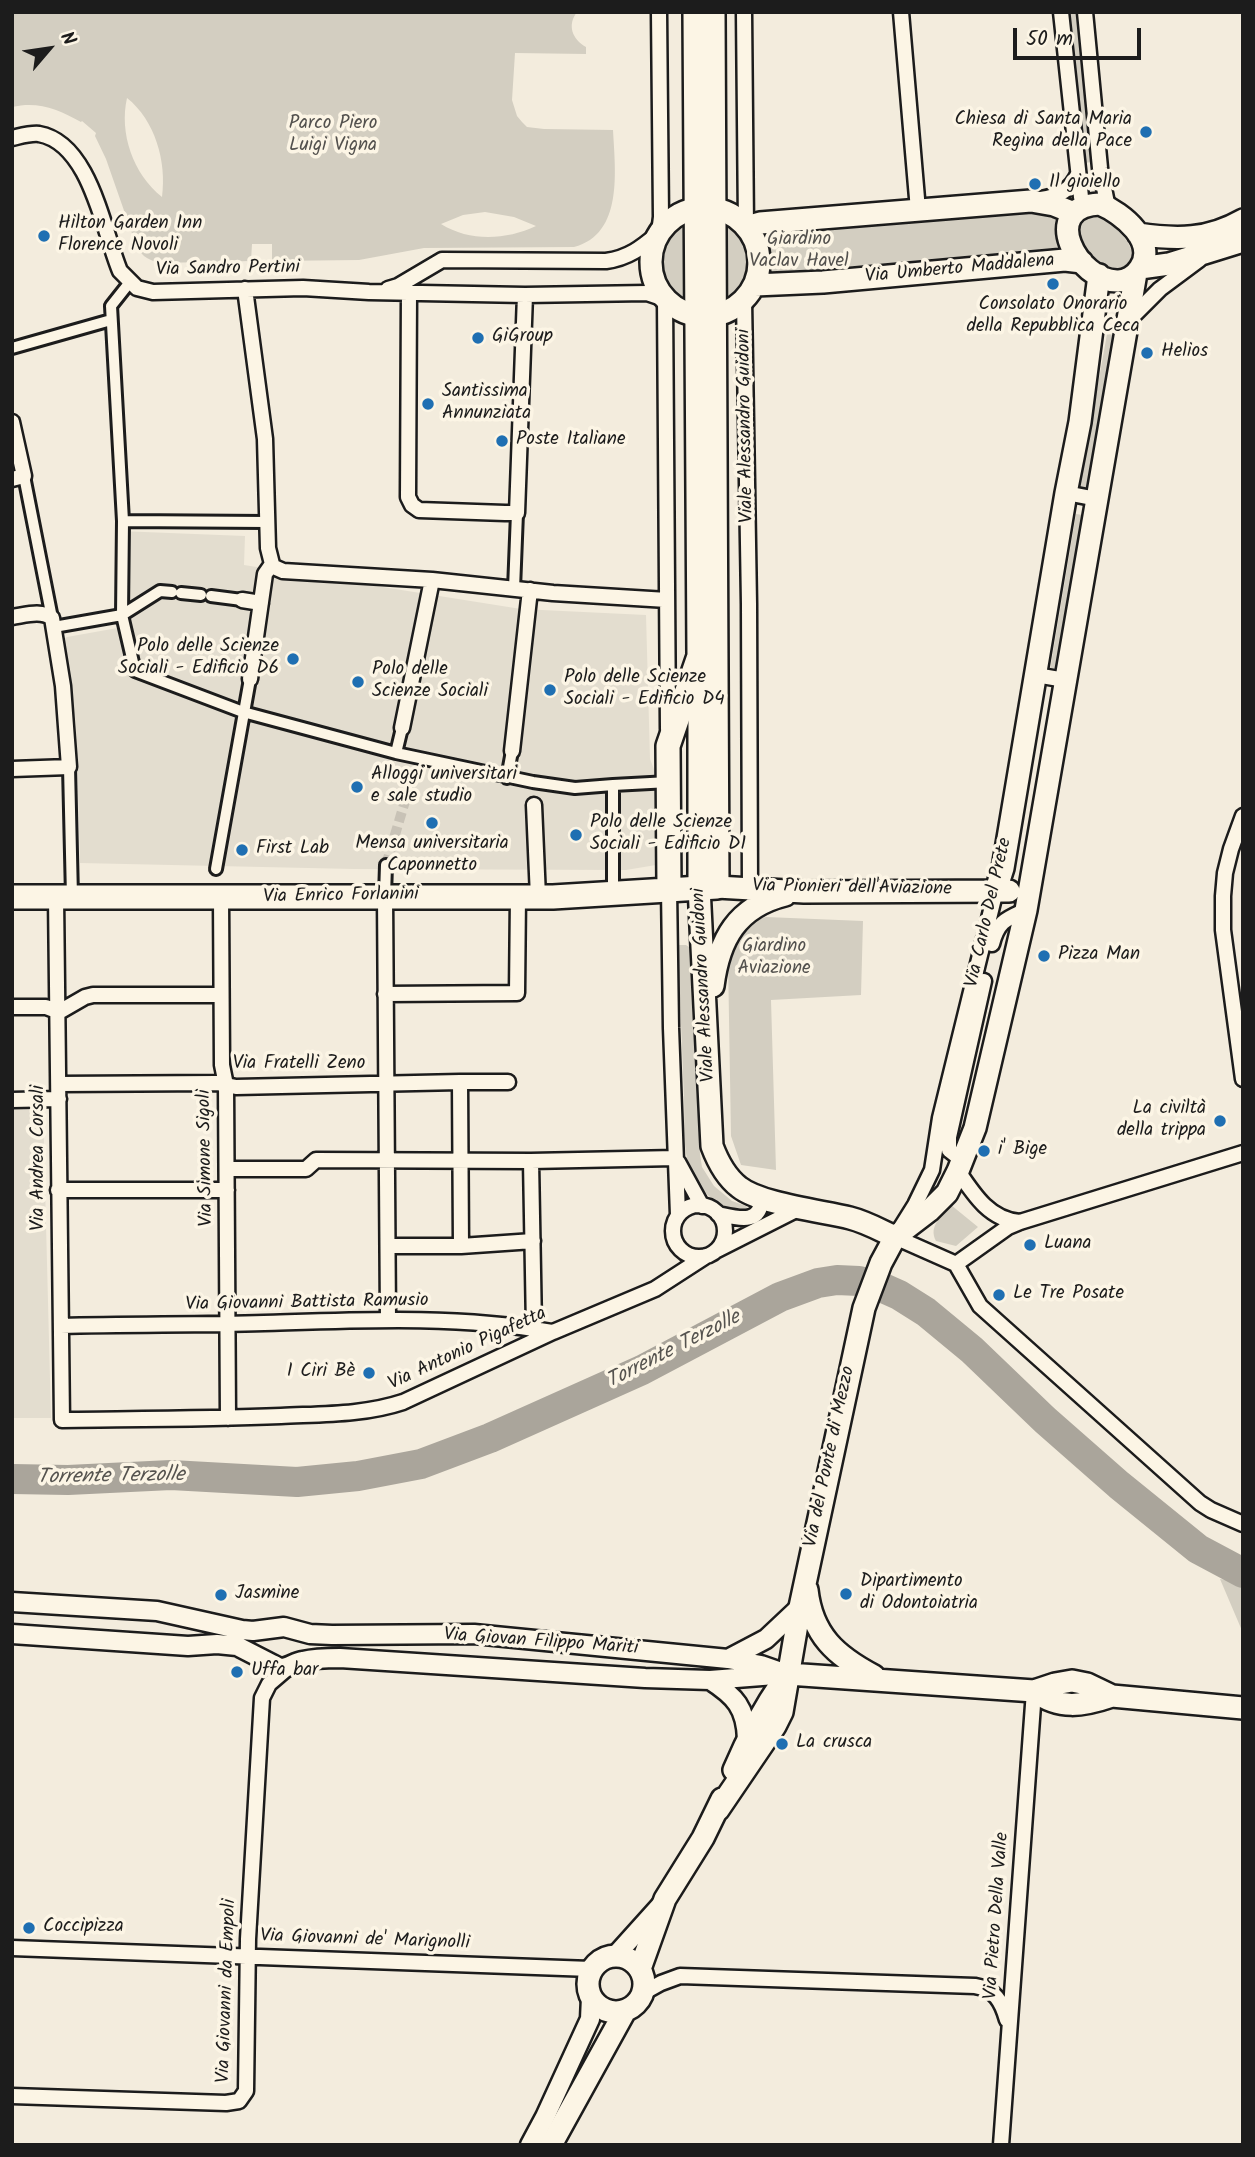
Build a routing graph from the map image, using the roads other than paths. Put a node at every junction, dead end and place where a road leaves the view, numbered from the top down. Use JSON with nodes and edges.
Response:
{"nodes":[{"id":1,"x":659,"y":12,"type":"edge"},
{"id":2,"x":695,"y":12,"type":"edge"},
{"id":3,"x":713,"y":12,"type":"edge"},
{"id":4,"x":744,"y":12,"type":"edge"},
{"id":5,"x":901,"y":12,"type":"edge"},
{"id":6,"x":1061,"y":12,"type":"edge"},
{"id":7,"x":1085,"y":12,"type":"edge"},
{"id":8,"x":12,"y":138,"type":"edge"},
{"id":9,"x":1078,"y":174,"type":"junction"},
{"id":10,"x":1035,"y":201,"type":"junction"},
{"id":11,"x":1108,"y":208,"type":"junction"},
{"id":12,"x":705,"y":209,"type":"junction"},
{"id":13,"x":918,"y":210,"type":"junction"},
{"id":14,"x":1079,"y":210,"type":"junction"},
{"id":15,"x":1243,"y":220,"type":"edge"},
{"id":16,"x":746,"y":227,"type":"junction"},
{"id":17,"x":659,"y":233,"type":"junction"},
{"id":18,"x":1139,"y":234,"type":"junction"},
{"id":19,"x":1243,"y":241,"type":"edge"},
{"id":20,"x":1213,"y":251,"type":"junction"},
{"id":21,"x":442,"y":260,"type":"junction"},
{"id":22,"x":1090,"y":269,"type":"junction"},
{"id":23,"x":1138,"y":271,"type":"junction"},
{"id":24,"x":130,"y":282,"type":"junction"},
{"id":25,"x":245,"y":289,"type":"junction"},
{"id":26,"x":369,"y":292,"type":"junction"},
{"id":27,"x":749,"y":292,"type":"junction"},
{"id":28,"x":409,"y":293,"type":"junction"},
{"id":29,"x":440,"y":293,"type":"junction"},
{"id":30,"x":525,"y":295,"type":"junction"},
{"id":31,"x":665,"y":299,"type":"junction"},
{"id":32,"x":706,"y":316,"type":"junction"},
{"id":33,"x":111,"y":320,"type":"junction"},
{"id":34,"x":1126,"y":324,"type":"junction"},
{"id":35,"x":12,"y":348,"type":"edge"},
{"id":36,"x":12,"y":422,"type":"edge"},
{"id":37,"x":18,"y":477,"type":"edge"},
{"id":38,"x":1066,"y":493,"type":"junction"},
{"id":39,"x":1097,"y":499,"type":"junction"},
{"id":40,"x":517,"y":513,"type":"junction"},
{"id":41,"x":123,"y":521,"type":"junction"},
{"id":42,"x":267,"y":522,"type":"junction"},
{"id":43,"x":272,"y":564,"type":"junction"},
{"id":44,"x":432,"y":580,"type":"junction"},
{"id":45,"x":514,"y":589,"type":"junction"},
{"id":46,"x":530,"y":590,"type":"junction"},
{"id":47,"x":242,"y":600,"type":"joint"},
{"id":48,"x":667,"y":600,"type":"junction"},
{"id":49,"x":261,"y":603,"type":"junction"},
{"id":50,"x":122,"y":615,"type":"junction"},
{"id":51,"x":12,"y":617,"type":"edge"},
{"id":52,"x":53,"y":622,"type":"junction"},
{"id":53,"x":699,"y":656,"type":"junction"},
{"id":54,"x":1037,"y":675,"type":"junction"},
{"id":55,"x":250,"y":679,"type":"joint"},
{"id":56,"x":1065,"y":680,"type":"junction"},
{"id":57,"x":243,"y":712,"type":"junction"},
{"id":58,"x":402,"y":728,"type":"joint"},
{"id":59,"x":668,"y":746,"type":"junction"},
{"id":60,"x":512,"y":751,"type":"joint"},
{"id":61,"x":396,"y":753,"type":"junction"},
{"id":62,"x":417,"y":758,"type":"junction"},
{"id":63,"x":69,"y":767,"type":"junction"},
{"id":64,"x":12,"y":769,"type":"edge"},
{"id":65,"x":414,"y":771,"type":"tunnel mouth"},
{"id":66,"x":507,"y":778,"type":"junction"},
{"id":67,"x":533,"y":782,"type":"junction"},
{"id":68,"x":668,"y":782,"type":"junction"},
{"id":69,"x":613,"y":785,"type":"junction"},
{"id":70,"x":534,"y":805,"type":"joint"},
{"id":71,"x":1243,"y":816,"type":"edge"},
{"id":72,"x":386,"y":865,"type":"tunnel mouth"},
{"id":73,"x":216,"y":869,"type":"dead end"},
{"id":74,"x":708,"y":887,"type":"junction"},
{"id":75,"x":669,"y":889,"type":"junction"},
{"id":76,"x":750,"y":889,"type":"junction"},
{"id":77,"x":996,"y":890,"type":"junction"},
{"id":78,"x":804,"y":892,"type":"junction"},
{"id":79,"x":613,"y":893,"type":"junction"},
{"id":80,"x":385,"y":896,"type":"junction"},
{"id":81,"x":528,"y":896,"type":"junction"},
{"id":82,"x":12,"y":897,"type":"edge"},
{"id":83,"x":64,"y":897,"type":"junction"},
{"id":84,"x":221,"y":898,"type":"junction"},
{"id":85,"x":1027,"y":901,"type":"junction"},
{"id":86,"x":385,"y":994,"type":"junction"},
{"id":87,"x":221,"y":995,"type":"junction"},
{"id":88,"x":12,"y":1007,"type":"edge"},
{"id":89,"x":59,"y":1012,"type":"junction"},
{"id":90,"x":708,"y":1049,"type":"junction"},
{"id":91,"x":1243,"y":1079,"type":"edge"},
{"id":92,"x":460,"y":1082,"type":"junction"},
{"id":93,"x":508,"y":1082,"type":"dead end"},
{"id":94,"x":385,"y":1083,"type":"junction"},
{"id":95,"x":226,"y":1085,"type":"junction"},
{"id":96,"x":59,"y":1092,"type":"junction"},
{"id":97,"x":12,"y":1100,"type":"edge"},
{"id":98,"x":1243,"y":1153,"type":"edge"},
{"id":99,"x":675,"y":1158,"type":"junction"},
{"id":100,"x":386,"y":1160,"type":"junction"},
{"id":101,"x":460,"y":1161,"type":"junction"},
{"id":102,"x":531,"y":1161,"type":"junction"},
{"id":103,"x":960,"y":1166,"type":"junction"},
{"id":104,"x":226,"y":1169,"type":"junction"},
{"id":105,"x":58,"y":1190,"type":"junction"},
{"id":106,"x":227,"y":1190,"type":"junction"},
{"id":107,"x":761,"y":1197,"type":"junction"},
{"id":108,"x":702,"y":1206,"type":"junction"},
{"id":109,"x":800,"y":1208,"type":"junction"},
{"id":110,"x":718,"y":1214,"type":"junction"},
{"id":111,"x":678,"y":1215,"type":"junction"},
{"id":112,"x":1014,"y":1225,"type":"junction"},
{"id":113,"x":895,"y":1237,"type":"junction"},
{"id":114,"x":533,"y":1241,"type":"junction"},
{"id":115,"x":388,"y":1246,"type":"junction"},
{"id":116,"x":461,"y":1246,"type":"junction"},
{"id":117,"x":711,"y":1253,"type":"junction"},
{"id":118,"x":956,"y":1264,"type":"junction"},
{"id":119,"x":388,"y":1319,"type":"junction"},
{"id":120,"x":228,"y":1324,"type":"junction"},
{"id":121,"x":61,"y":1326,"type":"junction"},
{"id":122,"x":534,"y":1328,"type":"junction"},
{"id":123,"x":553,"y":1332,"type":"junction"},
{"id":124,"x":228,"y":1418,"type":"junction"},
{"id":125,"x":62,"y":1420,"type":"joint"},
{"id":126,"x":1243,"y":1524,"type":"edge"},
{"id":127,"x":806,"y":1578,"type":"junction"},
{"id":128,"x":12,"y":1602,"type":"edge"},
{"id":129,"x":800,"y":1607,"type":"junction"},
{"id":130,"x":284,"y":1629,"type":"junction"},
{"id":131,"x":12,"y":1634,"type":"edge"},
{"id":132,"x":727,"y":1659,"type":"junction"},
{"id":133,"x":265,"y":1661,"type":"junction"},
{"id":134,"x":293,"y":1664,"type":"junction"},
{"id":135,"x":788,"y":1674,"type":"junction"},
{"id":136,"x":879,"y":1679,"type":"junction"},
{"id":137,"x":710,"y":1680,"type":"junction"},
{"id":138,"x":1034,"y":1691,"type":"junction"},
{"id":139,"x":1238,"y":1705,"type":"edge"},
{"id":140,"x":747,"y":1739,"type":"junction"},
{"id":141,"x":718,"y":1810,"type":"junction"},
{"id":142,"x":666,"y":1899,"type":"junction"},
{"id":143,"x":12,"y":1948,"type":"edge"},
{"id":144,"x":616,"y":1955,"type":"junction"},
{"id":145,"x":248,"y":1956,"type":"junction"},
{"id":146,"x":591,"y":1969,"type":"junction"},
{"id":147,"x":640,"y":1969,"type":"junction"},
{"id":148,"x":643,"y":1993,"type":"junction"},
{"id":149,"x":591,"y":1997,"type":"junction"},
{"id":150,"x":625,"y":2011,"type":"junction"},
{"id":151,"x":1009,"y":2031,"type":"junction"},
{"id":152,"x":12,"y":2096,"type":"edge"},
{"id":153,"x":530,"y":2145,"type":"edge"},
{"id":154,"x":551,"y":2145,"type":"edge"},
{"id":155,"x":1001,"y":2145,"type":"edge"}],
"edges":[{"from":1,"to":17,"type":"street"},
{"from":2,"to":12,"type":"main road","name":"Viale Alessandro Guidoni"},
{"from":3,"to":12,"type":"main road","name":"Viale Alessandro Guidoni"},
{"from":4,"to":16,"type":"street","name":"Viale Alessandro Guidoni"},
{"from":5,"to":13,"type":"street"},
{"from":6,"to":9,"type":"street"},
{"from":7,"to":11,"type":"street"},
{"from":8,"to":24,"type":"street","name":"Via Sandro Pertini"},
{"from":9,"to":10,"type":"street"},
{"from":9,"to":14,"type":"street"},
{"from":10,"to":13,"type":"main road"},
{"from":10,"to":14,"type":"main road"},
{"from":11,"to":14,"type":"main road"},
{"from":11,"to":18,"type":"main road"},
{"from":12,"to":16,"type":"main road"},
{"from":12,"to":17,"type":"main road"},
{"from":12,"to":32,"type":"main road","name":"Viale Alessandro Guidoni"},
{"from":13,"to":16,"type":"main road"},
{"from":14,"to":22,"type":"main road"},
{"from":15,"to":18,"type":"main road"},
{"from":16,"to":27,"type":"main road","name":"Viale Alessandro Guidoni"},
{"from":17,"to":21,"type":"street"},
{"from":17,"to":31,"type":"main road"},
{"from":18,"to":23,"type":"main road","name":"Via Carlo Del Prete"},
{"from":19,"to":20,"type":"main road"},
{"from":20,"to":23,"type":"main road"},
{"from":20,"to":34,"type":"street"},
{"from":21,"to":26,"type":"street","name":"Via Sandro Pertini"},
{"from":21,"to":29,"type":"street"},
{"from":22,"to":23,"type":"main road"},
{"from":22,"to":27,"type":"main road","name":"Via Umberto Maddalena"},
{"from":22,"to":38,"type":"main road","name":"Via Carlo Del Prete"},
{"from":23,"to":34,"type":"main road","name":"Via Carlo Del Prete"},
{"from":24,"to":25,"type":"street","name":"Via Sandro Pertini"},
{"from":24,"to":33,"type":"street"},
{"from":25,"to":26,"type":"street","name":"Via Sandro Pertini"},
{"from":25,"to":42,"type":"street"},
{"from":26,"to":28,"type":"street","name":"Via Sandro Pertini"},
{"from":27,"to":32,"type":"main road","name":"Viale Alessandro Guidoni"},
{"from":27,"to":76,"type":"street","name":"Viale Alessandro Guidoni"},
{"from":28,"to":29,"type":"street","name":"Via Sandro Pertini"},
{"from":28,"to":40,"type":"street"},
{"from":29,"to":30,"type":"street","name":"Via Sandro Pertini"},
{"from":30,"to":31,"type":"street","name":"Via Sandro Pertini"},
{"from":30,"to":40,"type":"street"},
{"from":31,"to":32,"type":"main road"},
{"from":31,"to":48,"type":"street"},
{"from":32,"to":53,"type":"main road","name":"Viale Alessandro Guidoni"},
{"from":32,"to":74,"type":"main road","name":"Viale Alessandro Guidoni"},
{"from":33,"to":35,"type":"street"},
{"from":33,"to":41,"type":"street"},
{"from":34,"to":39,"type":"main road","name":"Via Carlo Del Prete"},
{"from":36,"to":37,"type":"street"},
{"from":37,"to":52,"type":"street"},
{"from":38,"to":39,"type":"street"},
{"from":38,"to":54,"type":"main road","name":"Via Carlo Del Prete"},
{"from":39,"to":56,"type":"main road","name":"Via Carlo Del Prete"},
{"from":40,"to":45,"type":"street"},
{"from":41,"to":42,"type":"street"},
{"from":41,"to":50,"type":"street"},
{"from":42,"to":43,"type":"street"},
{"from":43,"to":44,"type":"street"},
{"from":43,"to":49,"type":"street"},
{"from":44,"to":45,"type":"street"},
{"from":44,"to":58,"type":"street"},
{"from":45,"to":46,"type":"street"},
{"from":46,"to":48,"type":"street"},
{"from":46,"to":60,"type":"street"},
{"from":47,"to":49,"type":"street"},
{"from":47,"to":50,"type":"street"},
{"from":48,"to":59,"type":"street"},
{"from":49,"to":55,"type":"street"},
{"from":50,"to":52,"type":"street"},
{"from":50,"to":57,"type":"street"},
{"from":51,"to":52,"type":"street"},
{"from":52,"to":63,"type":"street"},
{"from":53,"to":59,"type":"main road"},
{"from":53,"to":74,"type":"main road","name":"Viale Alessandro Guidoni"},
{"from":54,"to":56,"type":"street"},
{"from":54,"to":77,"type":"main road","name":"Via Carlo Del Prete"},
{"from":55,"to":57,"type":"street"},
{"from":56,"to":85,"type":"main road","name":"Via Carlo Del Prete"},
{"from":57,"to":61,"type":"street"},
{"from":57,"to":73,"type":"street"},
{"from":58,"to":61,"type":"street"},
{"from":59,"to":68,"type":"main road"},
{"from":60,"to":66,"type":"street"},
{"from":61,"to":62,"type":"street"},
{"from":62,"to":65,"type":"street"},
{"from":62,"to":66,"type":"street"},
{"from":63,"to":64,"type":"street"},
{"from":63,"to":83,"type":"street"},
{"from":66,"to":67,"type":"street"},
{"from":67,"to":69,"type":"street"},
{"from":67,"to":70,"type":"street"},
{"from":68,"to":69,"type":"street"},
{"from":68,"to":75,"type":"main road"},
{"from":69,"to":79,"type":"street"},
{"from":70,"to":81,"type":"street"},
{"from":71,"to":91,"type":"street"},
{"from":72,"to":80,"type":"street"},
{"from":74,"to":75,"type":"main road","name":"Via Enrico Forlanini"},
{"from":74,"to":76,"type":"main road","name":"Via Pionieri dell'Aviazione"},
{"from":74,"to":90,"type":"main road","name":"Viale Alessandro Guidoni"},
{"from":75,"to":79,"type":"main road","name":"Via Enrico Forlanini"},
{"from":75,"to":99,"type":"street"},
{"from":76,"to":78,"type":"main road","name":"Via Pionieri dell'Aviazione"},
{"from":77,"to":78,"type":"main road","name":"Via Pionieri dell'Aviazione"},
{"from":77,"to":85,"type":"main road","name":"Via Pionieri dell'Aviazione"},
{"from":77,"to":113,"type":"street","name":"Via Carlo Del Prete"},
{"from":78,"to":90,"type":"main road"},
{"from":79,"to":81,"type":"main road","name":"Via Enrico Forlanini"},
{"from":80,"to":81,"type":"main road","name":"Via Enrico Forlanini"},
{"from":80,"to":84,"type":"main road","name":"Via Enrico Forlanini"},
{"from":80,"to":86,"type":"street"},
{"from":81,"to":86,"type":"street"},
{"from":82,"to":83,"type":"main road","name":"Via Enrico Forlanini"},
{"from":83,"to":84,"type":"main road","name":"Via Enrico Forlanini"},
{"from":83,"to":89,"type":"street","name":"Via Andrea Corsali"},
{"from":84,"to":87,"type":"street","name":"Via Simone Sigoli"},
{"from":85,"to":103,"type":"main road","name":"Via Carlo Del Prete"},
{"from":86,"to":94,"type":"street"},
{"from":87,"to":89,"type":"street"},
{"from":87,"to":95,"type":"street","name":"Via Simone Sigoli"},
{"from":88,"to":89,"type":"street"},
{"from":89,"to":96,"type":"street","name":"Via Andrea Corsali"},
{"from":90,"to":107,"type":"main road","name":"Viale Alessandro Guidoni"},
{"from":92,"to":93,"type":"street","name":"Via Fratelli Zeno"},
{"from":92,"to":94,"type":"street","name":"Via Fratelli Zeno"},
{"from":92,"to":101,"type":"street"},
{"from":94,"to":95,"type":"street","name":"Via Fratelli Zeno"},
{"from":94,"to":100,"type":"street"},
{"from":95,"to":96,"type":"street","name":"Via Fratelli Zeno"},
{"from":95,"to":104,"type":"street","name":"Via Simone Sigoli"},
{"from":96,"to":97,"type":"street","name":"Via Fratelli Zeno"},
{"from":96,"to":105,"type":"street","name":"Via Andrea Corsali"},
{"from":98,"to":112,"type":"street"},
{"from":99,"to":102,"type":"street"},
{"from":99,"to":108,"type":"street"},
{"from":99,"to":111,"type":"street"},
{"from":100,"to":101,"type":"street"},
{"from":100,"to":104,"type":"street"},
{"from":100,"to":115,"type":"street"},
{"from":101,"to":102,"type":"street"},
{"from":101,"to":116,"type":"street"},
{"from":102,"to":114,"type":"street"},
{"from":103,"to":112,"type":"street"},
{"from":103,"to":113,"type":"main road","name":"Via Carlo Del Prete"},
{"from":104,"to":106,"type":"street","name":"Via Simone Sigoli"},
{"from":105,"to":106,"type":"street"},
{"from":105,"to":121,"type":"street","name":"Via Andrea Corsali"},
{"from":106,"to":120,"type":"street","name":"Via Simone Sigoli"},
{"from":107,"to":109,"type":"main road","name":"Viale Alessandro Guidoni"},
{"from":107,"to":110,"type":"street"},
{"from":108,"to":110,"type":"street"},
{"from":108,"to":111,"type":"street"},
{"from":109,"to":113,"type":"main road","name":"Viale Alessandro Guidoni"},
{"from":109,"to":117,"type":"street"},
{"from":110,"to":117,"type":"street"},
{"from":111,"to":117,"type":"street"},
{"from":112,"to":118,"type":"street"},
{"from":113,"to":118,"type":"street"},
{"from":113,"to":127,"type":"main road","name":"Via del Ponte di Mezzo"},
{"from":114,"to":116,"type":"street"},
{"from":114,"to":122,"type":"street"},
{"from":115,"to":116,"type":"street"},
{"from":115,"to":119,"type":"street"},
{"from":117,"to":123,"type":"street","name":"Via Antonio Pigafetta"},
{"from":118,"to":126,"type":"street"},
{"from":119,"to":120,"type":"street","name":"Via Giovanni Battista Ramusio"},
{"from":119,"to":122,"type":"street","name":"Via Giovanni Battista Ramusio"},
{"from":120,"to":121,"type":"street","name":"Via Giovanni Battista Ramusio"},
{"from":120,"to":124,"type":"street","name":"Via Simone Sigoli"},
{"from":121,"to":125,"type":"street","name":"Via Andrea Corsali"},
{"from":122,"to":123,"type":"street","name":"Via Giovanni Battista Ramusio"},
{"from":123,"to":124,"type":"street","name":"Via Antonio Pigafetta"},
{"from":124,"to":125,"type":"street","name":"Via Antonio Pigafetta"},
{"from":127,"to":129,"type":"main road","name":"Via del Ponte di Mezzo"},
{"from":127,"to":136,"type":"main road"},
{"from":128,"to":130,"type":"street","name":"Via Giovan Filippo Mariti"},
{"from":129,"to":132,"type":"street"},
{"from":129,"to":135,"type":"main road","name":"Via del Ponte di Mezzo"},
{"from":130,"to":132,"type":"street","name":"Via Giovan Filippo Mariti"},
{"from":130,"to":133,"type":"street"},
{"from":130,"to":134,"type":"street"},
{"from":131,"to":133,"type":"street","name":"Via Giovan Filippo Mariti"},
{"from":132,"to":135,"type":"street","name":"Via Giovan Filippo Mariti"},
{"from":133,"to":134,"type":"street","name":"Via Giovan Filippo Mariti"},
{"from":134,"to":137,"type":"street","name":"Via Giovan Filippo Mariti"},
{"from":134,"to":145,"type":"street","name":"Via Giovanni da Empoli"},
{"from":135,"to":136,"type":"main road","name":"Via Giovan Filippo Mariti"},
{"from":135,"to":137,"type":"street","name":"Via Giovan Filippo Mariti"},
{"from":135,"to":140,"type":"main road","name":"Via del Ponte di Mezzo"},
{"from":135,"to":141,"type":"main road","name":"Via del Ponte di Mezzo"},
{"from":136,"to":138,"type":"main road","name":"Via Giovan Filippo Mariti"},
{"from":137,"to":140,"type":"street"},
{"from":138,"to":139,"type":"main road","name":"Via Giovan Filippo Mariti"},
{"from":138,"to":151,"type":"street","name":"Via Pietro Della Valle"},
{"from":140,"to":141,"type":"main road","name":"Via del Ponte di Mezzo"},
{"from":141,"to":142,"type":"main road","name":"Via del Ponte di Mezzo"},
{"from":142,"to":144,"type":"street","name":"Via del Ponte di Mezzo"},
{"from":142,"to":147,"type":"main road","name":"Via del Ponte di Mezzo"},
{"from":143,"to":145,"type":"street","name":"Via Giovanni de' Marignolli"},
{"from":144,"to":146,"type":"main road","name":"Via del Ponte di Mezzo"},
{"from":144,"to":147,"type":"main road"},
{"from":145,"to":146,"type":"street","name":"Via Giovanni de' Marignolli"},
{"from":145,"to":152,"type":"street","name":"Via Giovanni da Empoli"},
{"from":146,"to":149,"type":"main road"},
{"from":147,"to":148,"type":"main road","name":"Via del Ponte di Mezzo"},
{"from":148,"to":150,"type":"main road"},
{"from":148,"to":151,"type":"street"},
{"from":149,"to":150,"type":"main road"},
{"from":149,"to":153,"type":"street"},
{"from":150,"to":154,"type":"main road"},
{"from":151,"to":155,"type":"street","name":"Via Pietro Della Valle"}]}
